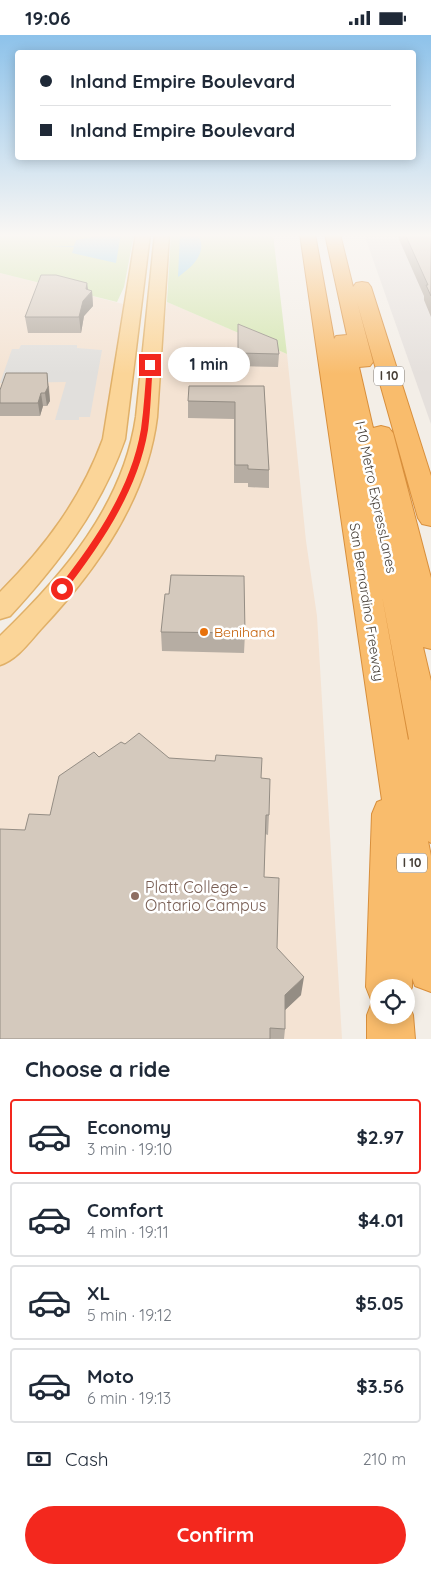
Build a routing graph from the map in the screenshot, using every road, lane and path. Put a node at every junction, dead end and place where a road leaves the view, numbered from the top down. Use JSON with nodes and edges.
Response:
{"nodes":[{"id":1,"x":136,"y":281,"type":"edge"},
{"id":2,"x":158,"y":281,"type":"edge"},
{"id":3,"x":317,"y":281,"type":"edge"},
{"id":4,"x":329,"y":281,"type":"edge"},
{"id":5,"x":343,"y":281,"type":"edge"},
{"id":6,"x":360,"y":281,"type":"edge"},
{"id":7,"x":128,"y":340,"type":"junction"},
{"id":8,"x":152,"y":340,"type":"junction"},
{"id":9,"x":431,"y":518,"type":"edge"},
{"id":10,"x":0,"y":609,"type":"edge"},
{"id":11,"x":431,"y":638,"type":"edge"},
{"id":12,"x":0,"y":654,"type":"edge"},
{"id":13,"x":416,"y":748,"type":"edge"},
{"id":14,"x":431,"y":825,"type":"edge"},
{"id":15,"x":431,"y":970,"type":"edge"},
{"id":16,"x":390,"y":979,"type":"edge"},
{"id":17,"x":390,"y":1024,"type":"edge"},
{"id":18,"x":391,"y":1039,"type":"edge"}],
"edges":[{"from":1,"to":7,"type":"main road"},
{"from":2,"to":8,"type":"main road"},
{"from":3,"to":13,"type":"highway","name":"San Bernardino Freeway","number":"I 10"},
{"from":4,"to":13,"type":"highway","name":"I-10 Metro ExpressLanes"},
{"from":5,"to":11,"type":"highway","name":"I-10 Metro ExpressLanes"},
{"from":6,"to":9,"type":"highway","number":"I 10"},
{"from":7,"to":8,"type":"main road"},
{"from":7,"to":10,"type":"main road"},
{"from":8,"to":12,"type":"main road"},
{"from":13,"to":14,"type":"highway"},
{"from":13,"to":15,"type":"highway","name":"San Bernardino Freeway","number":"I 10"},
{"from":13,"to":16,"type":"highway"},
{"from":17,"to":18,"type":"highway"}]}
